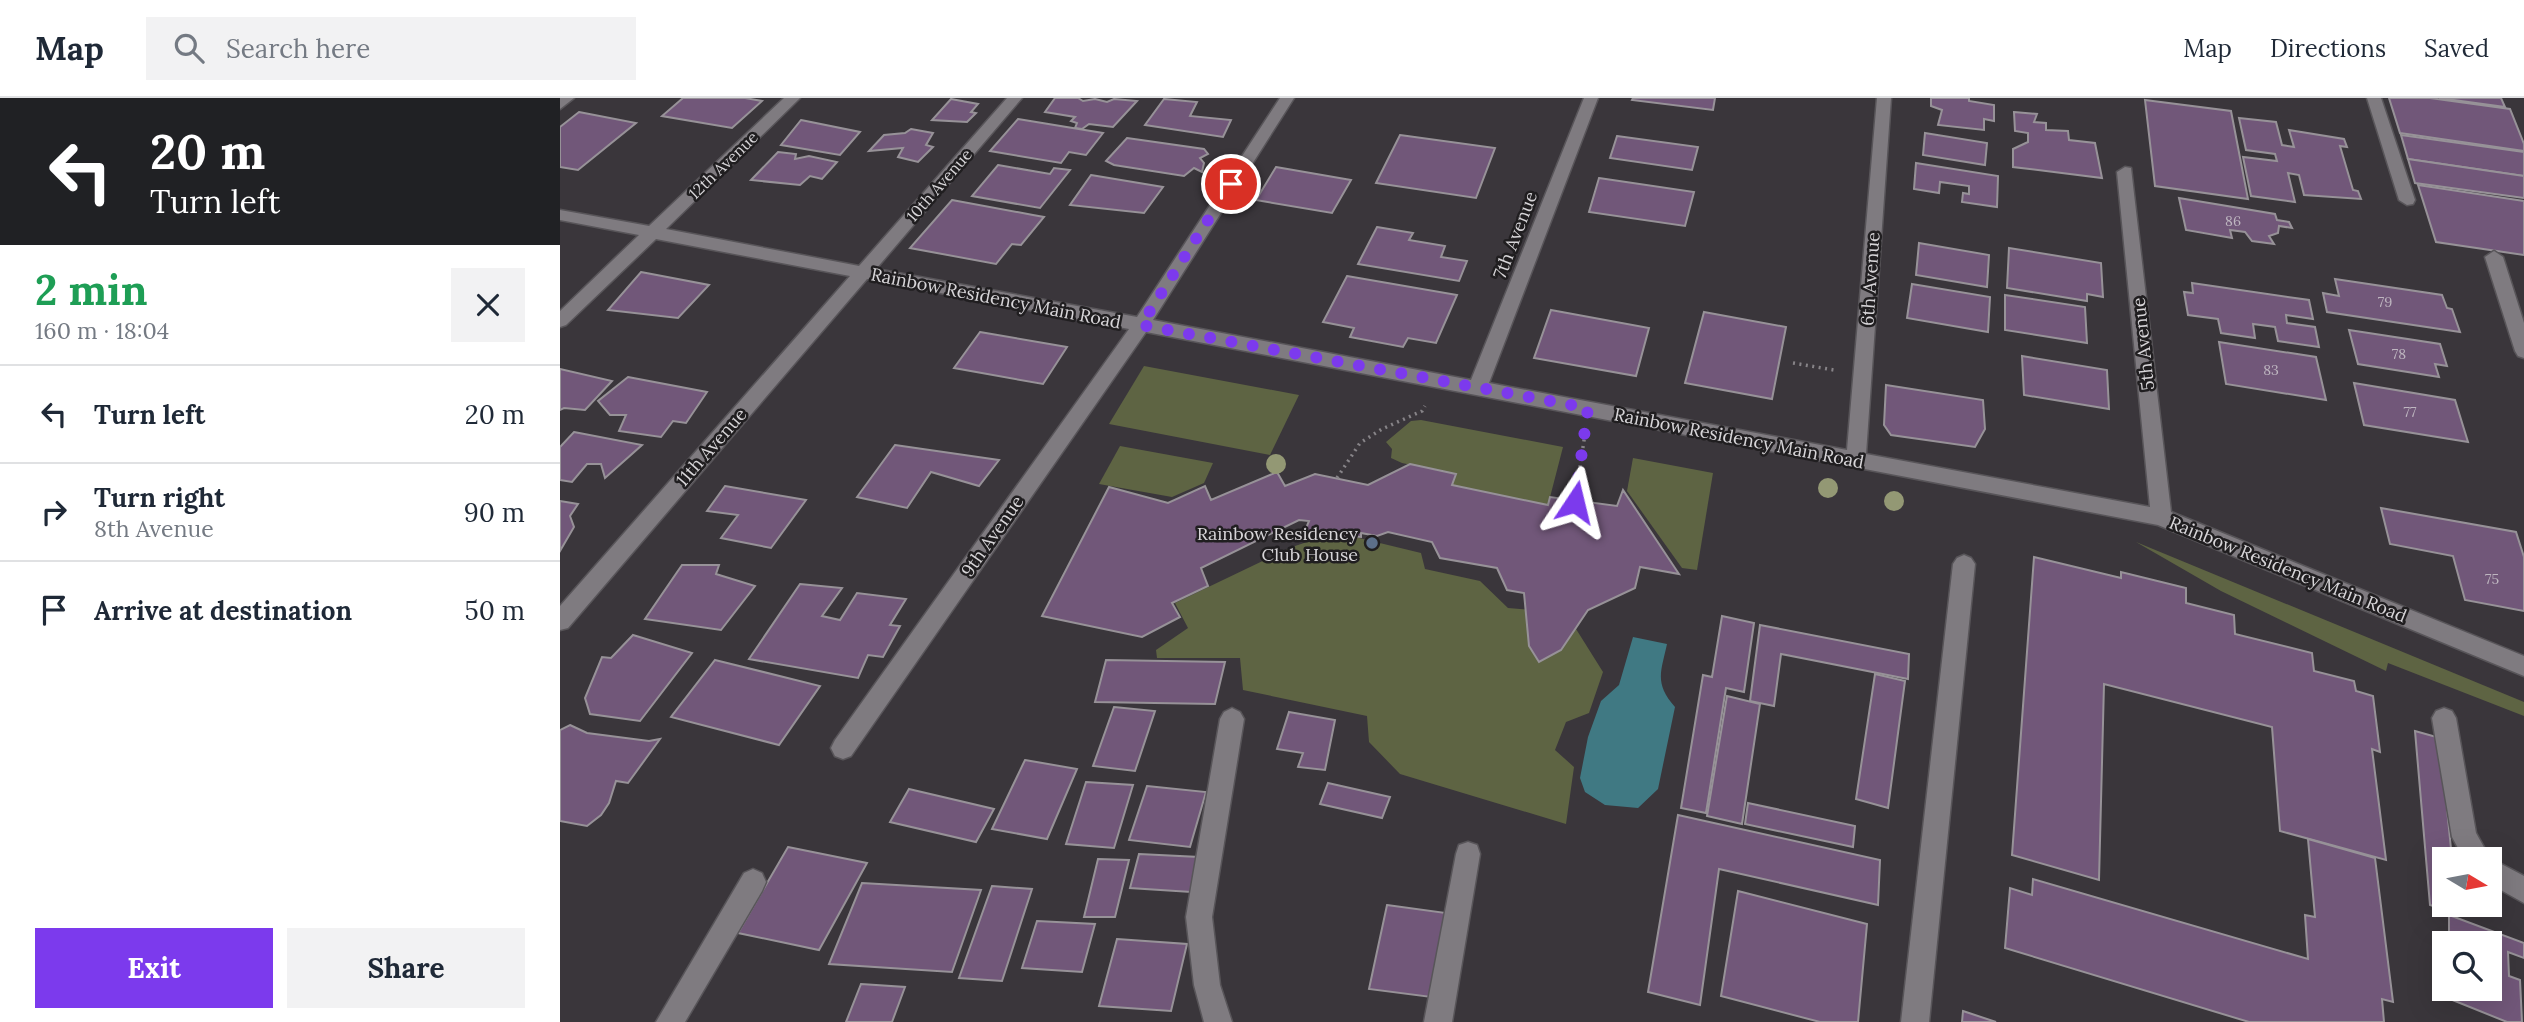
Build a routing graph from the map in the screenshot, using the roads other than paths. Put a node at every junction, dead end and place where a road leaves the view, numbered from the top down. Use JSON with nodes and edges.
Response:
{"nodes":[{"id":1,"x":567,"y":98,"type":"edge"},
{"id":2,"x":793,"y":98,"type":"edge"},
{"id":3,"x":1015,"y":98,"type":"edge"},
{"id":4,"x":1287,"y":98,"type":"edge"},
{"id":5,"x":1591,"y":98,"type":"edge"},
{"id":6,"x":1884,"y":98,"type":"edge"},
{"id":7,"x":2374,"y":98,"type":"edge"},
{"id":8,"x":560,"y":104,"type":"edge"},
{"id":9,"x":2125,"y":172,"type":"dead end"},
{"id":10,"x":2407,"y":200,"type":"dead end"},
{"id":11,"x":560,"y":215,"type":"edge"},
{"id":12,"x":654,"y":233,"type":"junction"},
{"id":13,"x":2494,"y":257,"type":"dead end"},
{"id":14,"x":862,"y":272,"type":"junction"},
{"id":15,"x":560,"y":321,"type":"edge"},
{"id":16,"x":1141,"y":325,"type":"junction"},
{"id":17,"x":2524,"y":351,"type":"edge"},
{"id":18,"x":1478,"y":387,"type":"junction"},
{"id":19,"x":1856,"y":460,"type":"junction"},
{"id":20,"x":2161,"y":517,"type":"junction"},
{"id":21,"x":1964,"y":564,"type":"dead end"},
{"id":22,"x":560,"y":621,"type":"edge"},
{"id":23,"x":2524,"y":666,"type":"edge"},
{"id":24,"x":1232,"y":719,"type":"dead end"},
{"id":25,"x":2444,"y":719,"type":"dead end"},
{"id":26,"x":843,"y":748,"type":"dead end"},
{"id":27,"x":2470,"y":847,"type":"edge"},
{"id":28,"x":1468,"y":854,"type":"dead end"},
{"id":29,"x":2502,"y":877,"type":"edge"},
{"id":30,"x":753,"y":882,"type":"dead end"},
{"id":31,"x":2524,"y":890,"type":"edge"},
{"id":32,"x":670,"y":1022,"type":"edge"},
{"id":33,"x":1218,"y":1022,"type":"edge"},
{"id":34,"x":1438,"y":1022,"type":"edge"},
{"id":35,"x":1914,"y":1022,"type":"edge"}],
"edges":[{"from":1,"to":8,"type":"street"},
{"from":2,"to":12,"type":"street","name":"12th Avenue"},
{"from":3,"to":14,"type":"street","name":"10th Avenue"},
{"from":4,"to":16,"type":"street","name":"9th Avenue"},
{"from":5,"to":18,"type":"street","name":"7th Avenue"},
{"from":6,"to":19,"type":"street","name":"6th Avenue"},
{"from":7,"to":10,"type":"street"},
{"from":9,"to":20,"type":"street","name":"5th Avenue"},
{"from":11,"to":12,"type":"street","name":"Rainbow Residency Main Road"},
{"from":12,"to":14,"type":"street","name":"Rainbow Residency Main Road"},
{"from":12,"to":15,"type":"street","name":"12th Avenue"},
{"from":13,"to":17,"type":"street"},
{"from":14,"to":16,"type":"street","name":"Rainbow Residency Main Road"},
{"from":14,"to":22,"type":"street","name":"11th Avenue"},
{"from":16,"to":18,"type":"street","name":"Rainbow Residency Main Road"},
{"from":16,"to":26,"type":"street","name":"9th Avenue"},
{"from":18,"to":19,"type":"street","name":"Rainbow Residency Main Road"},
{"from":19,"to":20,"type":"street","name":"Rainbow Residency Main Road"},
{"from":20,"to":23,"type":"street","name":"Rainbow Residency Main Road"},
{"from":21,"to":35,"type":"street"},
{"from":24,"to":33,"type":"street"},
{"from":25,"to":27,"type":"street"},
{"from":28,"to":34,"type":"street"},
{"from":29,"to":31,"type":"street"},
{"from":30,"to":32,"type":"street"}]}
